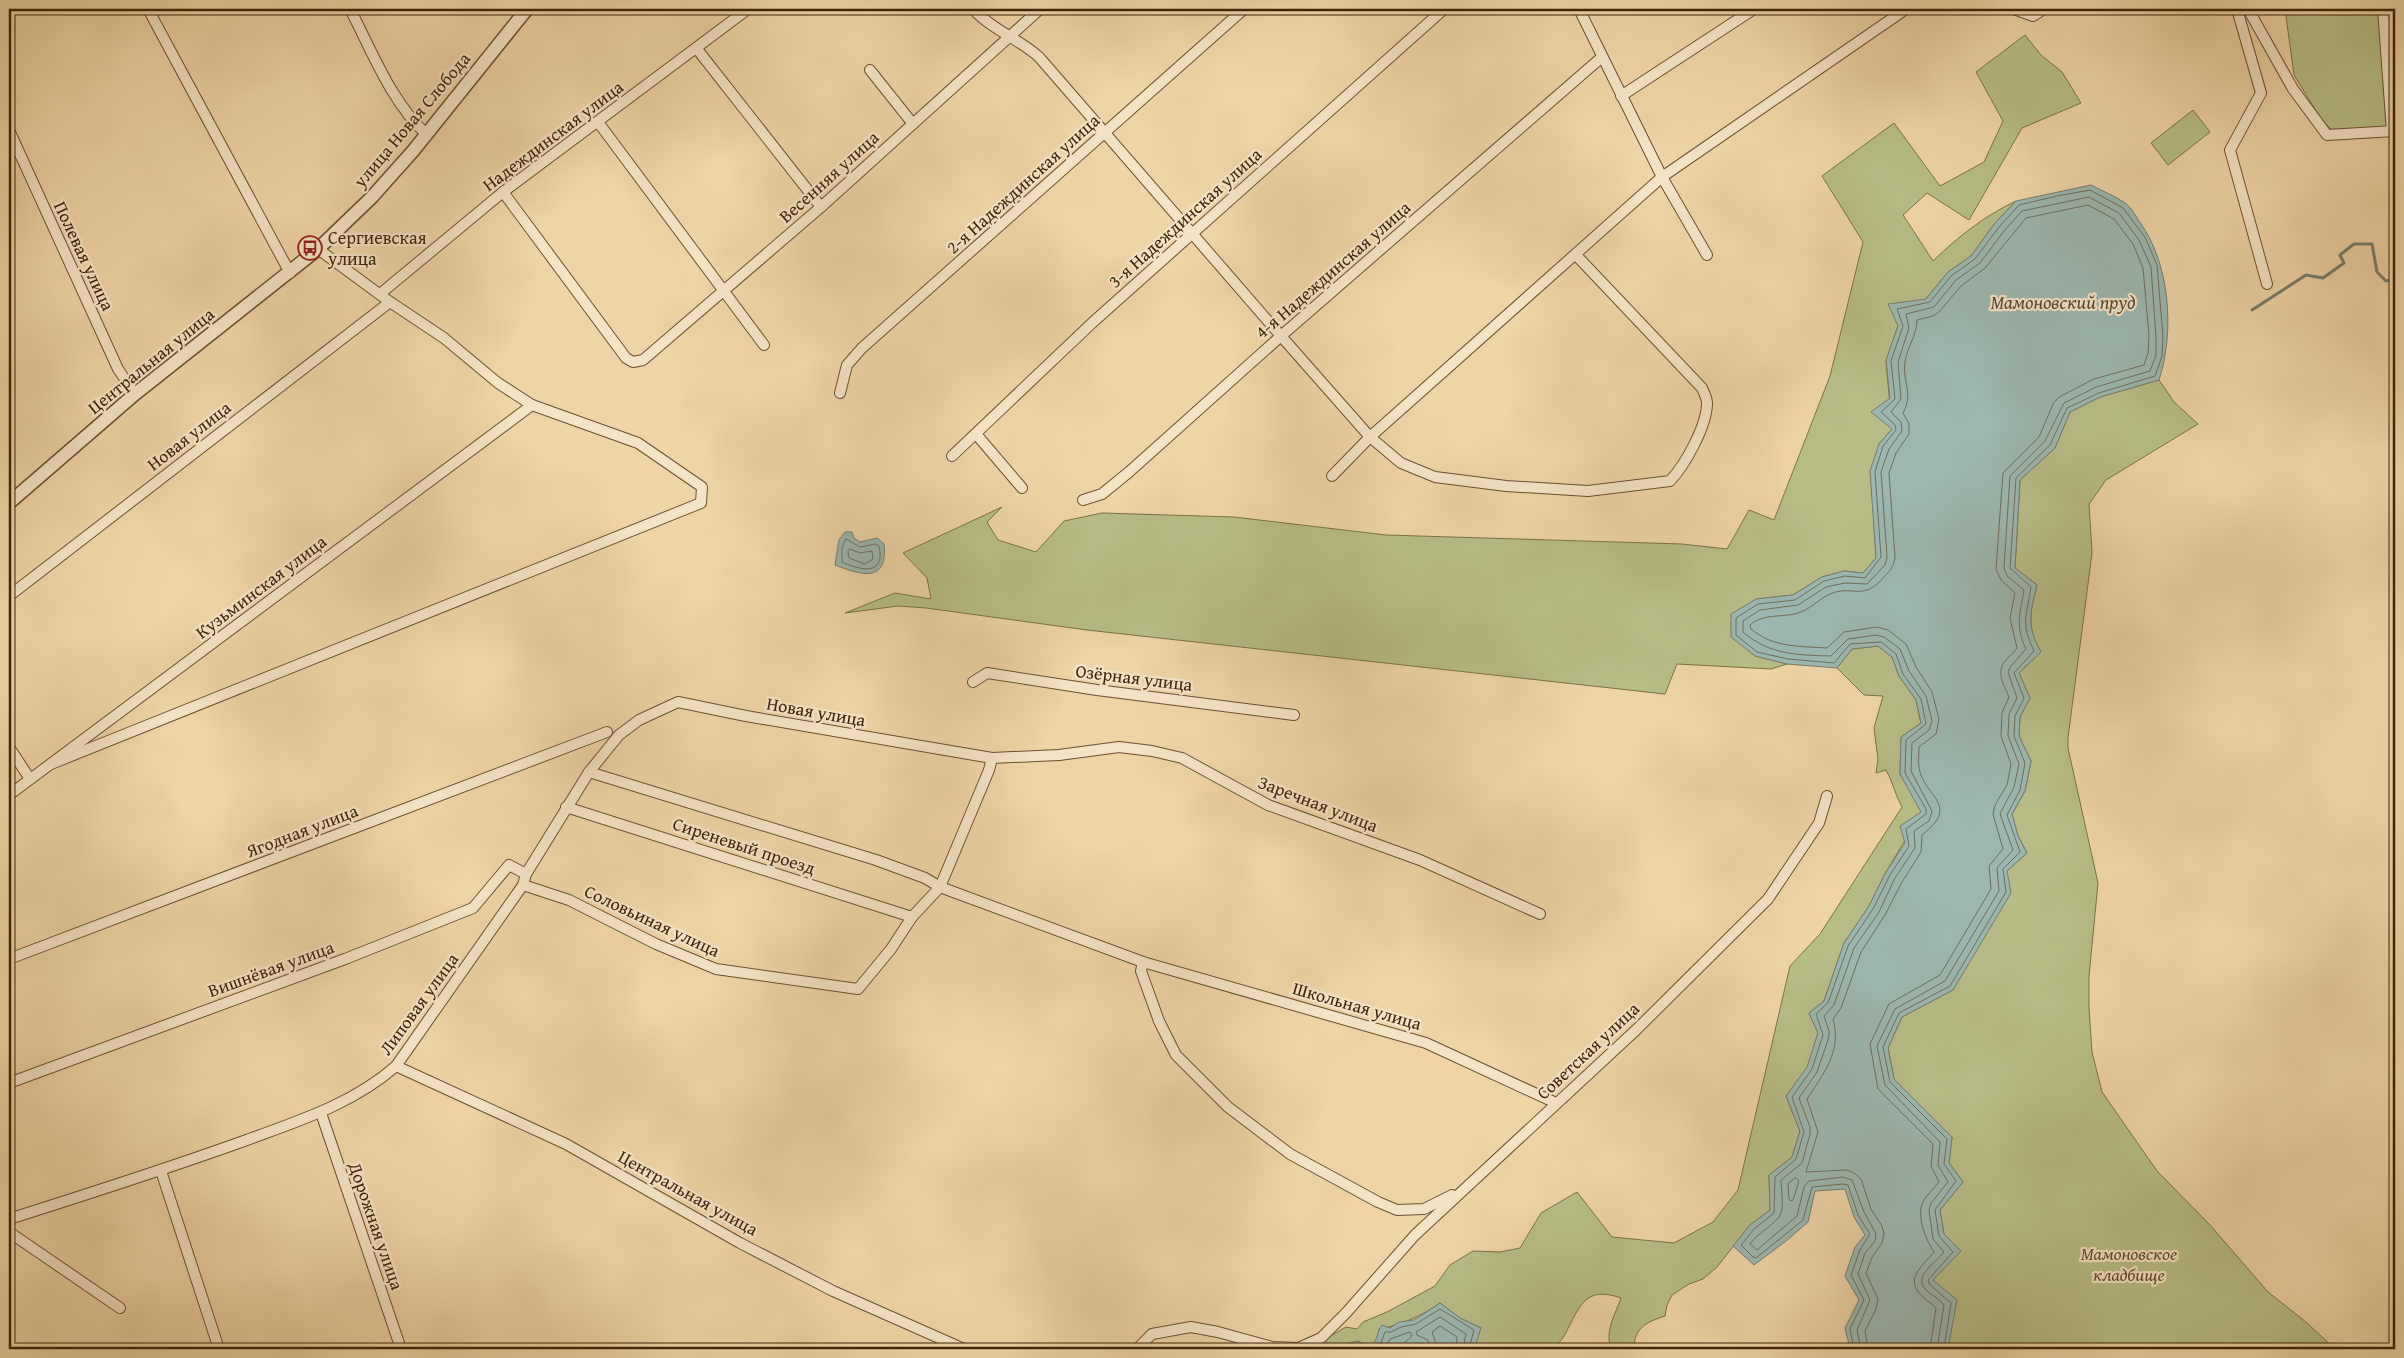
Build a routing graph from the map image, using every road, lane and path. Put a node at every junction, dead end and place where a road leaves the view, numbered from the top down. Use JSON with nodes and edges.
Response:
{"nodes":[{"id":1,"x":148,"y":9,"type":"edge"},
{"id":2,"x":350,"y":9,"type":"edge"},
{"id":3,"x":527,"y":9,"type":"edge"},
{"id":4,"x":748,"y":9,"type":"edge"},
{"id":5,"x":973,"y":9,"type":"edge"},
{"id":6,"x":1040,"y":9,"type":"edge"},
{"id":7,"x":1244,"y":9,"type":"edge"},
{"id":8,"x":1444,"y":9,"type":"edge"},
{"id":9,"x":1579,"y":9,"type":"edge"},
{"id":10,"x":1754,"y":9,"type":"edge"},
{"id":11,"x":1906,"y":9,"type":"edge"},
{"id":12,"x":2014,"y":9,"type":"edge"},
{"id":13,"x":2044,"y":9,"type":"edge"},
{"id":14,"x":2237,"y":9,"type":"edge"},
{"id":15,"x":2248,"y":9,"type":"edge"},
{"id":16,"x":2383,"y":9,"type":"edge"},
{"id":17,"x":1009,"y":36,"type":"junction"},
{"id":18,"x":697,"y":49,"type":"junction"},
{"id":19,"x":1602,"y":57,"type":"junction"},
{"id":20,"x":870,"y":70,"type":"dead end"},
{"id":21,"x":1621,"y":96,"type":"junction"},
{"id":22,"x":598,"y":122,"type":"junction"},
{"id":23,"x":913,"y":124,"type":"junction"},
{"id":24,"x":9,"y":130,"type":"edge"},
{"id":25,"x":2394,"y":132,"type":"edge"},
{"id":26,"x":1104,"y":133,"type":"junction"},
{"id":27,"x":427,"y":135,"type":"junction"},
{"id":28,"x":1662,"y":178,"type":"junction"},
{"id":29,"x":503,"y":192,"type":"junction"},
{"id":30,"x":821,"y":207,"type":"junction"},
{"id":31,"x":1192,"y":233,"type":"junction"},
{"id":32,"x":318,"y":249,"type":"junction"},
{"id":33,"x":1707,"y":255,"type":"dead end"},
{"id":34,"x":1576,"y":256,"type":"junction"},
{"id":35,"x":290,"y":273,"type":"junction"},
{"id":36,"x":2267,"y":284,"type":"dead end"},
{"id":37,"x":722,"y":292,"type":"junction"},
{"id":38,"x":380,"y":294,"type":"junction"},
{"id":39,"x":390,"y":302,"type":"junction"},
{"id":40,"x":1281,"y":336,"type":"junction"},
{"id":41,"x":764,"y":345,"type":"dead end"},
{"id":42,"x":840,"y":393,"type":"dead end"},
{"id":43,"x":135,"y":394,"type":"junction"},
{"id":44,"x":532,"y":405,"type":"junction"},
{"id":45,"x":976,"y":434,"type":"junction"},
{"id":46,"x":1370,"y":437,"type":"junction"},
{"id":47,"x":952,"y":456,"type":"dead end"},
{"id":48,"x":1332,"y":476,"type":"dead end"},
{"id":49,"x":1022,"y":488,"type":"dead end"},
{"id":50,"x":1083,"y":500,"type":"dead end"},
{"id":51,"x":9,"y":502,"type":"edge"},
{"id":52,"x":9,"y":596,"type":"edge"},
{"id":53,"x":973,"y":682,"type":"dead end"},
{"id":54,"x":1294,"y":715,"type":"dead end"},
{"id":55,"x":639,"y":720,"type":"joint"},
{"id":56,"x":608,"y":732,"type":"dead end"},
{"id":57,"x":9,"y":747,"type":"edge"},
{"id":58,"x":992,"y":758,"type":"junction"},
{"id":59,"x":51,"y":764,"type":"junction"},
{"id":60,"x":589,"y":772,"type":"junction"},
{"id":61,"x":30,"y":779,"type":"junction"},
{"id":62,"x":9,"y":795,"type":"edge"},
{"id":63,"x":1827,"y":796,"type":"dead end"},
{"id":64,"x":566,"y":807,"type":"junction"},
{"id":65,"x":526,"y":874,"type":"junction"},
{"id":66,"x":523,"y":885,"type":"junction"},
{"id":67,"x":940,"y":887,"type":"junction"},
{"id":68,"x":1540,"y":914,"type":"dead end"},
{"id":69,"x":912,"y":917,"type":"junction"},
{"id":70,"x":9,"y":959,"type":"edge"},
{"id":71,"x":1143,"y":962,"type":"junction"},
{"id":72,"x":396,"y":1066,"type":"junction"},
{"id":73,"x":9,"y":1083,"type":"edge"},
{"id":74,"x":1556,"y":1102,"type":"junction"},
{"id":75,"x":321,"y":1113,"type":"junction"},
{"id":76,"x":1487,"y":1170,"type":"junction"},
{"id":77,"x":161,"y":1171,"type":"junction"},
{"id":78,"x":9,"y":1218,"type":"edge"},
{"id":79,"x":9,"y":1232,"type":"edge"},
{"id":80,"x":120,"y":1308,"type":"dead end"},
{"id":81,"x":218,"y":1349,"type":"edge"},
{"id":82,"x":401,"y":1349,"type":"edge"},
{"id":83,"x":964,"y":1349,"type":"edge"},
{"id":84,"x":1137,"y":1349,"type":"edge"}],
"edges":[{"from":1,"to":35,"type":"street"},
{"from":2,"to":27,"type":"street"},
{"from":3,"to":27,"type":"street","name":"улица Новая Слобода"},
{"from":4,"to":18,"type":"street","name":"Надеждинская улица"},
{"from":5,"to":17,"type":"street"},
{"from":6,"to":17,"type":"street","name":"Весенняя улица"},
{"from":7,"to":26,"type":"street","name":"2-я Надеждинская улица"},
{"from":8,"to":31,"type":"street","name":"3-я Надеждинская улица"},
{"from":9,"to":19,"type":"street"},
{"from":10,"to":21,"type":"street"},
{"from":11,"to":28,"type":"street"},
{"from":12,"to":13,"type":"street"},
{"from":14,"to":36,"type":"street"},
{"from":15,"to":25,"type":"street"},
{"from":16,"to":25,"type":"street"},
{"from":17,"to":23,"type":"street","name":"Весенняя улица"},
{"from":17,"to":26,"type":"street"},
{"from":18,"to":22,"type":"street","name":"Надеждинская улица"},
{"from":18,"to":30,"type":"street"},
{"from":19,"to":21,"type":"street"},
{"from":19,"to":40,"type":"street","name":"4-я Надеждинская улица"},
{"from":20,"to":23,"type":"street"},
{"from":21,"to":28,"type":"street"},
{"from":22,"to":29,"type":"street","name":"Надеждинская улица"},
{"from":22,"to":37,"type":"street"},
{"from":23,"to":30,"type":"street","name":"Весенняя улица"},
{"from":24,"to":43,"type":"street","name":"Полевая улица"},
{"from":26,"to":31,"type":"street"},
{"from":26,"to":42,"type":"street","name":"2-я Надеждинская улица"},
{"from":27,"to":32,"type":"street","name":"улица Новая Слобода"},
{"from":28,"to":33,"type":"street"},
{"from":28,"to":34,"type":"street"},
{"from":29,"to":37,"type":"street","name":"Весенняя улица"},
{"from":29,"to":38,"type":"street","name":"Надеждинская улица"},
{"from":30,"to":37,"type":"street","name":"Весенняя улица"},
{"from":31,"to":40,"type":"street"},
{"from":31,"to":45,"type":"street","name":"3-я Надеждинская улица"},
{"from":32,"to":35,"type":"street","name":"Центральная улица"},
{"from":32,"to":38,"type":"street"},
{"from":34,"to":46,"type":"street"},
{"from":34,"to":46,"type":"street"},
{"from":35,"to":43,"type":"street","name":"Центральная улица"},
{"from":37,"to":41,"type":"street"},
{"from":38,"to":39,"type":"street"},
{"from":39,"to":44,"type":"street"},
{"from":39,"to":52,"type":"street","name":"Новая улица"},
{"from":40,"to":46,"type":"street"},
{"from":40,"to":50,"type":"street","name":"4-я Надеждинская улица"},
{"from":43,"to":51,"type":"street","name":"Центральная улица"},
{"from":44,"to":59,"type":"street","name":"Кузьминская улица"},
{"from":44,"to":59,"type":"street"},
{"from":45,"to":47,"type":"street","name":"3-я Надеждинская улица"},
{"from":45,"to":49,"type":"street"},
{"from":46,"to":48,"type":"street"},
{"from":53,"to":54,"type":"street","name":"Озёрная улица"},
{"from":55,"to":58,"type":"street","name":"Новая улица"},
{"from":55,"to":60,"type":"street","name":"Липовая улица"},
{"from":56,"to":70,"type":"street","name":"Ягодная улица"},
{"from":57,"to":61,"type":"street"},
{"from":58,"to":67,"type":"street","name":"Соловьиная улица"},
{"from":58,"to":68,"type":"street","name":"Заречная улица"},
{"from":59,"to":61,"type":"street","name":"Кузьминская улица"},
{"from":60,"to":64,"type":"street","name":"Липовая улица"},
{"from":60,"to":67,"type":"street","name":"Школьная улица"},
{"from":61,"to":62,"type":"street","name":"Кузьминская улица"},
{"from":63,"to":74,"type":"street","name":"Советская улица"},
{"from":64,"to":65,"type":"street","name":"Липовая улица"},
{"from":64,"to":69,"type":"street","name":"Сиреневый проезд"},
{"from":65,"to":66,"type":"street","name":"Липовая улица"},
{"from":65,"to":73,"type":"street","name":"Вишнёвая улица"},
{"from":66,"to":69,"type":"street","name":"Соловьиная улица"},
{"from":66,"to":72,"type":"street","name":"Липовая улица"},
{"from":67,"to":69,"type":"street","name":"Соловьиная улица"},
{"from":67,"to":71,"type":"street","name":"Школьная улица"},
{"from":71,"to":74,"type":"street","name":"Школьная улица"},
{"from":71,"to":76,"type":"street"},
{"from":72,"to":75,"type":"street","name":"Липовая улица"},
{"from":72,"to":83,"type":"street","name":"Центральная улица"},
{"from":74,"to":76,"type":"street","name":"Советская улица"},
{"from":75,"to":77,"type":"street","name":"Липовая улица"},
{"from":75,"to":82,"type":"street","name":"Дорожная улица"},
{"from":76,"to":84,"type":"street","name":"Советская улица"},
{"from":77,"to":78,"type":"street","name":"Липовая улица"},
{"from":77,"to":81,"type":"street"},
{"from":79,"to":80,"type":"street"}]}
